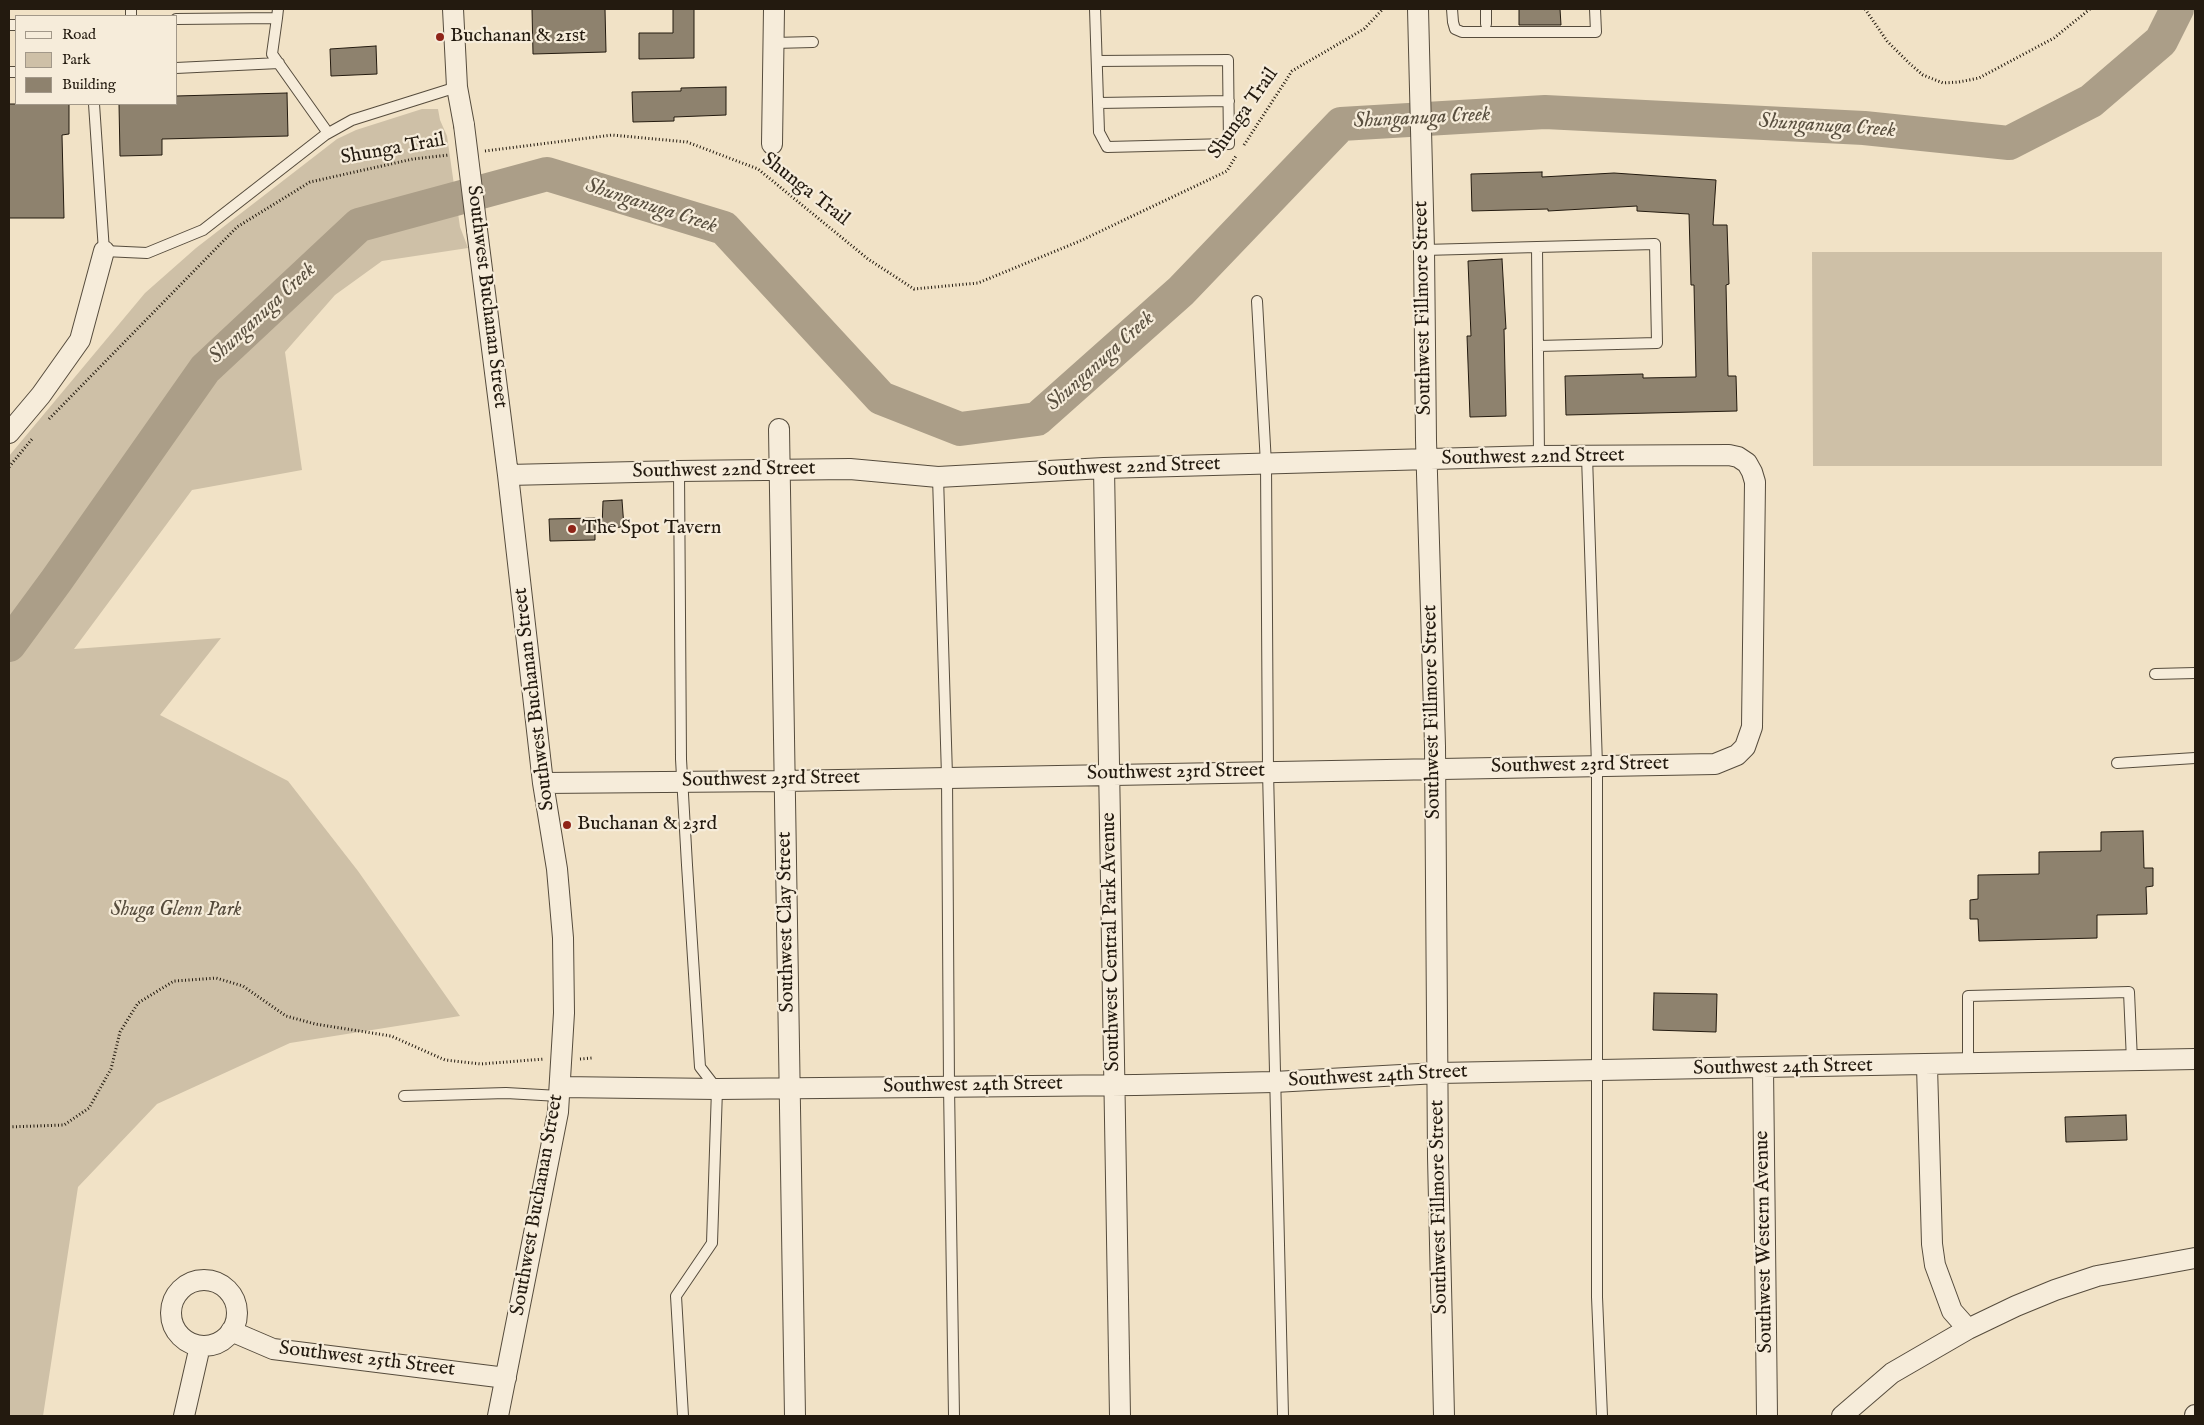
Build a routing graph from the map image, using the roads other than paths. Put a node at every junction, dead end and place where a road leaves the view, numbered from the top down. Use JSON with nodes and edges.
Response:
{"nodes":[{"id":1,"x":452,"y":9,"type":"edge"},
{"id":2,"x":774,"y":9,"type":"edge"},
{"id":3,"x":1095,"y":9,"type":"edge"},
{"id":4,"x":1418,"y":9,"type":"edge"},
{"id":5,"x":1452,"y":9,"type":"edge"},
{"id":6,"x":1486,"y":9,"type":"edge"},
{"id":7,"x":1596,"y":9,"type":"edge"},
{"id":8,"x":278,"y":13,"type":"edge"},
{"id":9,"x":178,"y":19,"type":"edge"},
{"id":10,"x":1486,"y":24,"type":"dead end"},
{"id":11,"x":774,"y":42,"type":"junction"},
{"id":12,"x":814,"y":42,"type":"dead end"},
{"id":13,"x":1097,"y":61,"type":"junction"},
{"id":14,"x":279,"y":63,"type":"junction"},
{"id":15,"x":178,"y":68,"type":"edge"},
{"id":16,"x":457,"y":87,"type":"junction"},
{"id":17,"x":1229,"y":101,"type":"junction"},
{"id":18,"x":1098,"y":103,"type":"junction"},
{"id":19,"x":94,"y":105,"type":"edge"},
{"id":20,"x":328,"y":133,"type":"junction"},
{"id":21,"x":772,"y":144,"type":"dead end"},
{"id":22,"x":1536,"y":247,"type":"junction"},
{"id":23,"x":1424,"y":250,"type":"junction"},
{"id":24,"x":104,"y":251,"type":"junction"},
{"id":25,"x":1257,"y":300,"type":"dead end"},
{"id":26,"x":1538,"y":346,"type":"junction"},
{"id":27,"x":779,"y":429,"type":"dead end"},
{"id":28,"x":9,"y":433,"type":"edge"},
{"id":29,"x":1539,"y":456,"type":"junction"},
{"id":30,"x":1587,"y":456,"type":"junction"},
{"id":31,"x":1427,"y":461,"type":"junction"},
{"id":32,"x":1266,"y":464,"type":"junction"},
{"id":33,"x":1104,"y":468,"type":"junction"},
{"id":34,"x":779,"y":470,"type":"junction"},
{"id":35,"x":679,"y":471,"type":"junction"},
{"id":36,"x":508,"y":475,"type":"junction"},
{"id":37,"x":938,"y":477,"type":"junction"},
{"id":38,"x":2195,"y":673,"type":"edge"},
{"id":39,"x":2155,"y":674,"type":"dead end"},
{"id":40,"x":1752,"y":690,"type":"joint"},
{"id":41,"x":2195,"y":758,"type":"edge"},
{"id":42,"x":2117,"y":763,"type":"dead end"},
{"id":43,"x":1597,"y":766,"type":"junction"},
{"id":44,"x":1435,"y":768,"type":"junction"},
{"id":45,"x":1268,"y":771,"type":"junction"},
{"id":46,"x":1109,"y":774,"type":"junction"},
{"id":47,"x":947,"y":776,"type":"junction"},
{"id":48,"x":784,"y":780,"type":"junction"},
{"id":49,"x":543,"y":782,"type":"junction"},
{"id":50,"x":682,"y":782,"type":"junction"},
{"id":51,"x":2195,"y":1060,"type":"edge"},
{"id":52,"x":2132,"y":1061,"type":"junction"},
{"id":53,"x":1968,"y":1065,"type":"junction"},
{"id":54,"x":1927,"y":1066,"type":"junction"},
{"id":55,"x":1763,"y":1068,"type":"junction"},
{"id":56,"x":1598,"y":1070,"type":"junction"},
{"id":57,"x":1438,"y":1074,"type":"junction"},
{"id":58,"x":1274,"y":1082,"type":"junction"},
{"id":59,"x":1114,"y":1085,"type":"junction"},
{"id":60,"x":949,"y":1086,"type":"junction"},
{"id":61,"x":716,"y":1088,"type":"junction"},
{"id":62,"x":791,"y":1088,"type":"junction"},
{"id":63,"x":560,"y":1092,"type":"junction"},
{"id":64,"x":404,"y":1096,"type":"dead end"},
{"id":65,"x":2195,"y":1258,"type":"edge"},
{"id":66,"x":1968,"y":1329,"type":"junction"},
{"id":67,"x":231,"y":1332,"type":"junction"},
{"id":68,"x":200,"y":1346,"type":"junction"},
{"id":69,"x":506,"y":1378,"type":"junction"},
{"id":70,"x":184,"y":1416,"type":"edge"},
{"id":71,"x":498,"y":1416,"type":"edge"},
{"id":72,"x":683,"y":1416,"type":"edge"},
{"id":73,"x":795,"y":1416,"type":"edge"},
{"id":74,"x":954,"y":1416,"type":"edge"},
{"id":75,"x":1120,"y":1416,"type":"edge"},
{"id":76,"x":1283,"y":1416,"type":"edge"},
{"id":77,"x":1444,"y":1416,"type":"edge"},
{"id":78,"x":1602,"y":1416,"type":"edge"},
{"id":79,"x":1767,"y":1416,"type":"edge"},
{"id":80,"x":1842,"y":1416,"type":"edge"}],
"edges":[{"from":1,"to":16,"type":"street","name":"Southwest Buchanan Street"},
{"from":2,"to":11,"type":"street"},
{"from":3,"to":13,"type":"lane"},
{"from":4,"to":23,"type":"street","name":"Southwest Fillmore Street"},
{"from":5,"to":7,"type":"lane"},
{"from":6,"to":10,"type":"lane"},
{"from":8,"to":9,"type":"lane"},
{"from":8,"to":14,"type":"lane"},
{"from":11,"to":12,"type":"lane"},
{"from":11,"to":21,"type":"street"},
{"from":13,"to":17,"type":"lane"},
{"from":13,"to":18,"type":"lane"},
{"from":14,"to":15,"type":"lane"},
{"from":14,"to":20,"type":"lane"},
{"from":16,"to":20,"type":"lane"},
{"from":16,"to":36,"type":"street","name":"Southwest Buchanan Street","bridge":true},
{"from":17,"to":18,"type":"lane"},
{"from":17,"to":18,"type":"lane"},
{"from":19,"to":24,"type":"lane"},
{"from":20,"to":24,"type":"lane"},
{"from":22,"to":23,"type":"lane"},
{"from":22,"to":26,"type":"lane"},
{"from":22,"to":26,"type":"lane"},
{"from":23,"to":31,"type":"street","name":"Southwest Fillmore Street"},
{"from":24,"to":28,"type":"street"},
{"from":25,"to":32,"type":"lane"},
{"from":26,"to":29,"type":"lane"},
{"from":27,"to":34,"type":"street","name":"Southwest Clay Street"},
{"from":29,"to":30,"type":"street","name":"Southwest 22nd Street"},
{"from":29,"to":31,"type":"street","name":"Southwest 22nd Street"},
{"from":30,"to":40,"type":"street","name":"Southwest 22nd Street"},
{"from":30,"to":43,"type":"lane"},
{"from":31,"to":32,"type":"street","name":"Southwest 22nd Street"},
{"from":31,"to":44,"type":"street","name":"Southwest Fillmore Street"},
{"from":32,"to":33,"type":"street","name":"Southwest 22nd Street"},
{"from":32,"to":45,"type":"lane"},
{"from":33,"to":37,"type":"street","name":"Southwest 22nd Street"},
{"from":33,"to":46,"type":"street","name":"Southwest Central Park Avenue"},
{"from":34,"to":35,"type":"street","name":"Southwest 22nd Street"},
{"from":34,"to":37,"type":"street","name":"Southwest 22nd Street"},
{"from":34,"to":48,"type":"street","name":"Southwest Clay Street"},
{"from":35,"to":36,"type":"street","name":"Southwest 22nd Street"},
{"from":35,"to":50,"type":"lane"},
{"from":36,"to":49,"type":"street","name":"Southwest Buchanan Street"},
{"from":37,"to":47,"type":"lane"},
{"from":38,"to":39,"type":"lane"},
{"from":40,"to":43,"type":"street","name":"Southwest 23rd Street"},
{"from":41,"to":42,"type":"lane"},
{"from":43,"to":44,"type":"street","name":"Southwest 23rd Street"},
{"from":43,"to":56,"type":"lane"},
{"from":44,"to":45,"type":"street","name":"Southwest 23rd Street"},
{"from":44,"to":57,"type":"street","name":"Southwest Fillmore Street"},
{"from":45,"to":46,"type":"street","name":"Southwest 23rd Street"},
{"from":45,"to":58,"type":"lane"},
{"from":46,"to":47,"type":"street","name":"Southwest 23rd Street"},
{"from":46,"to":59,"type":"street","name":"Southwest Central Park Avenue"},
{"from":47,"to":48,"type":"street","name":"Southwest 23rd Street"},
{"from":47,"to":60,"type":"lane"},
{"from":48,"to":50,"type":"street","name":"Southwest 23rd Street"},
{"from":48,"to":62,"type":"street","name":"Southwest Clay Street"},
{"from":49,"to":50,"type":"street","name":"Southwest 23rd Street"},
{"from":49,"to":63,"type":"street","name":"Southwest Buchanan Street"},
{"from":50,"to":61,"type":"lane"},
{"from":51,"to":52,"type":"street","name":"Southwest 24th Street"},
{"from":52,"to":53,"type":"street","name":"Southwest 24th Street"},
{"from":52,"to":53,"type":"lane"},
{"from":53,"to":54,"type":"street","name":"Southwest 24th Street"},
{"from":54,"to":55,"type":"street","name":"Southwest 24th Street"},
{"from":54,"to":66,"type":"street"},
{"from":55,"to":56,"type":"street","name":"Southwest 24th Street"},
{"from":55,"to":79,"type":"street","name":"Southwest Western Avenue"},
{"from":56,"to":57,"type":"street","name":"Southwest 24th Street"},
{"from":56,"to":78,"type":"lane"},
{"from":57,"to":58,"type":"street","name":"Southwest 24th Street"},
{"from":57,"to":77,"type":"street","name":"Southwest Fillmore Street"},
{"from":58,"to":59,"type":"street","name":"Southwest 24th Street"},
{"from":58,"to":76,"type":"lane"},
{"from":59,"to":60,"type":"street","name":"Southwest 24th Street"},
{"from":59,"to":75,"type":"street","name":"Southwest Central Park Avenue"},
{"from":60,"to":62,"type":"street","name":"Southwest 24th Street"},
{"from":60,"to":74,"type":"lane"},
{"from":61,"to":62,"type":"street","name":"Southwest 24th Street"},
{"from":61,"to":63,"type":"street","name":"Southwest 24th Street"},
{"from":61,"to":72,"type":"lane"},
{"from":62,"to":73,"type":"street","name":"Southwest Clay Street"},
{"from":63,"to":64,"type":"lane"},
{"from":63,"to":69,"type":"street","name":"Southwest Buchanan Street"},
{"from":65,"to":66,"type":"street"},
{"from":66,"to":80,"type":"street"},
{"from":67,"to":68,"type":"street"},
{"from":67,"to":68,"type":"street"},
{"from":67,"to":69,"type":"street","name":"Southwest 25th Street"},
{"from":68,"to":70,"type":"street"},
{"from":69,"to":71,"type":"street","name":"Southwest Buchanan Street"}]}
